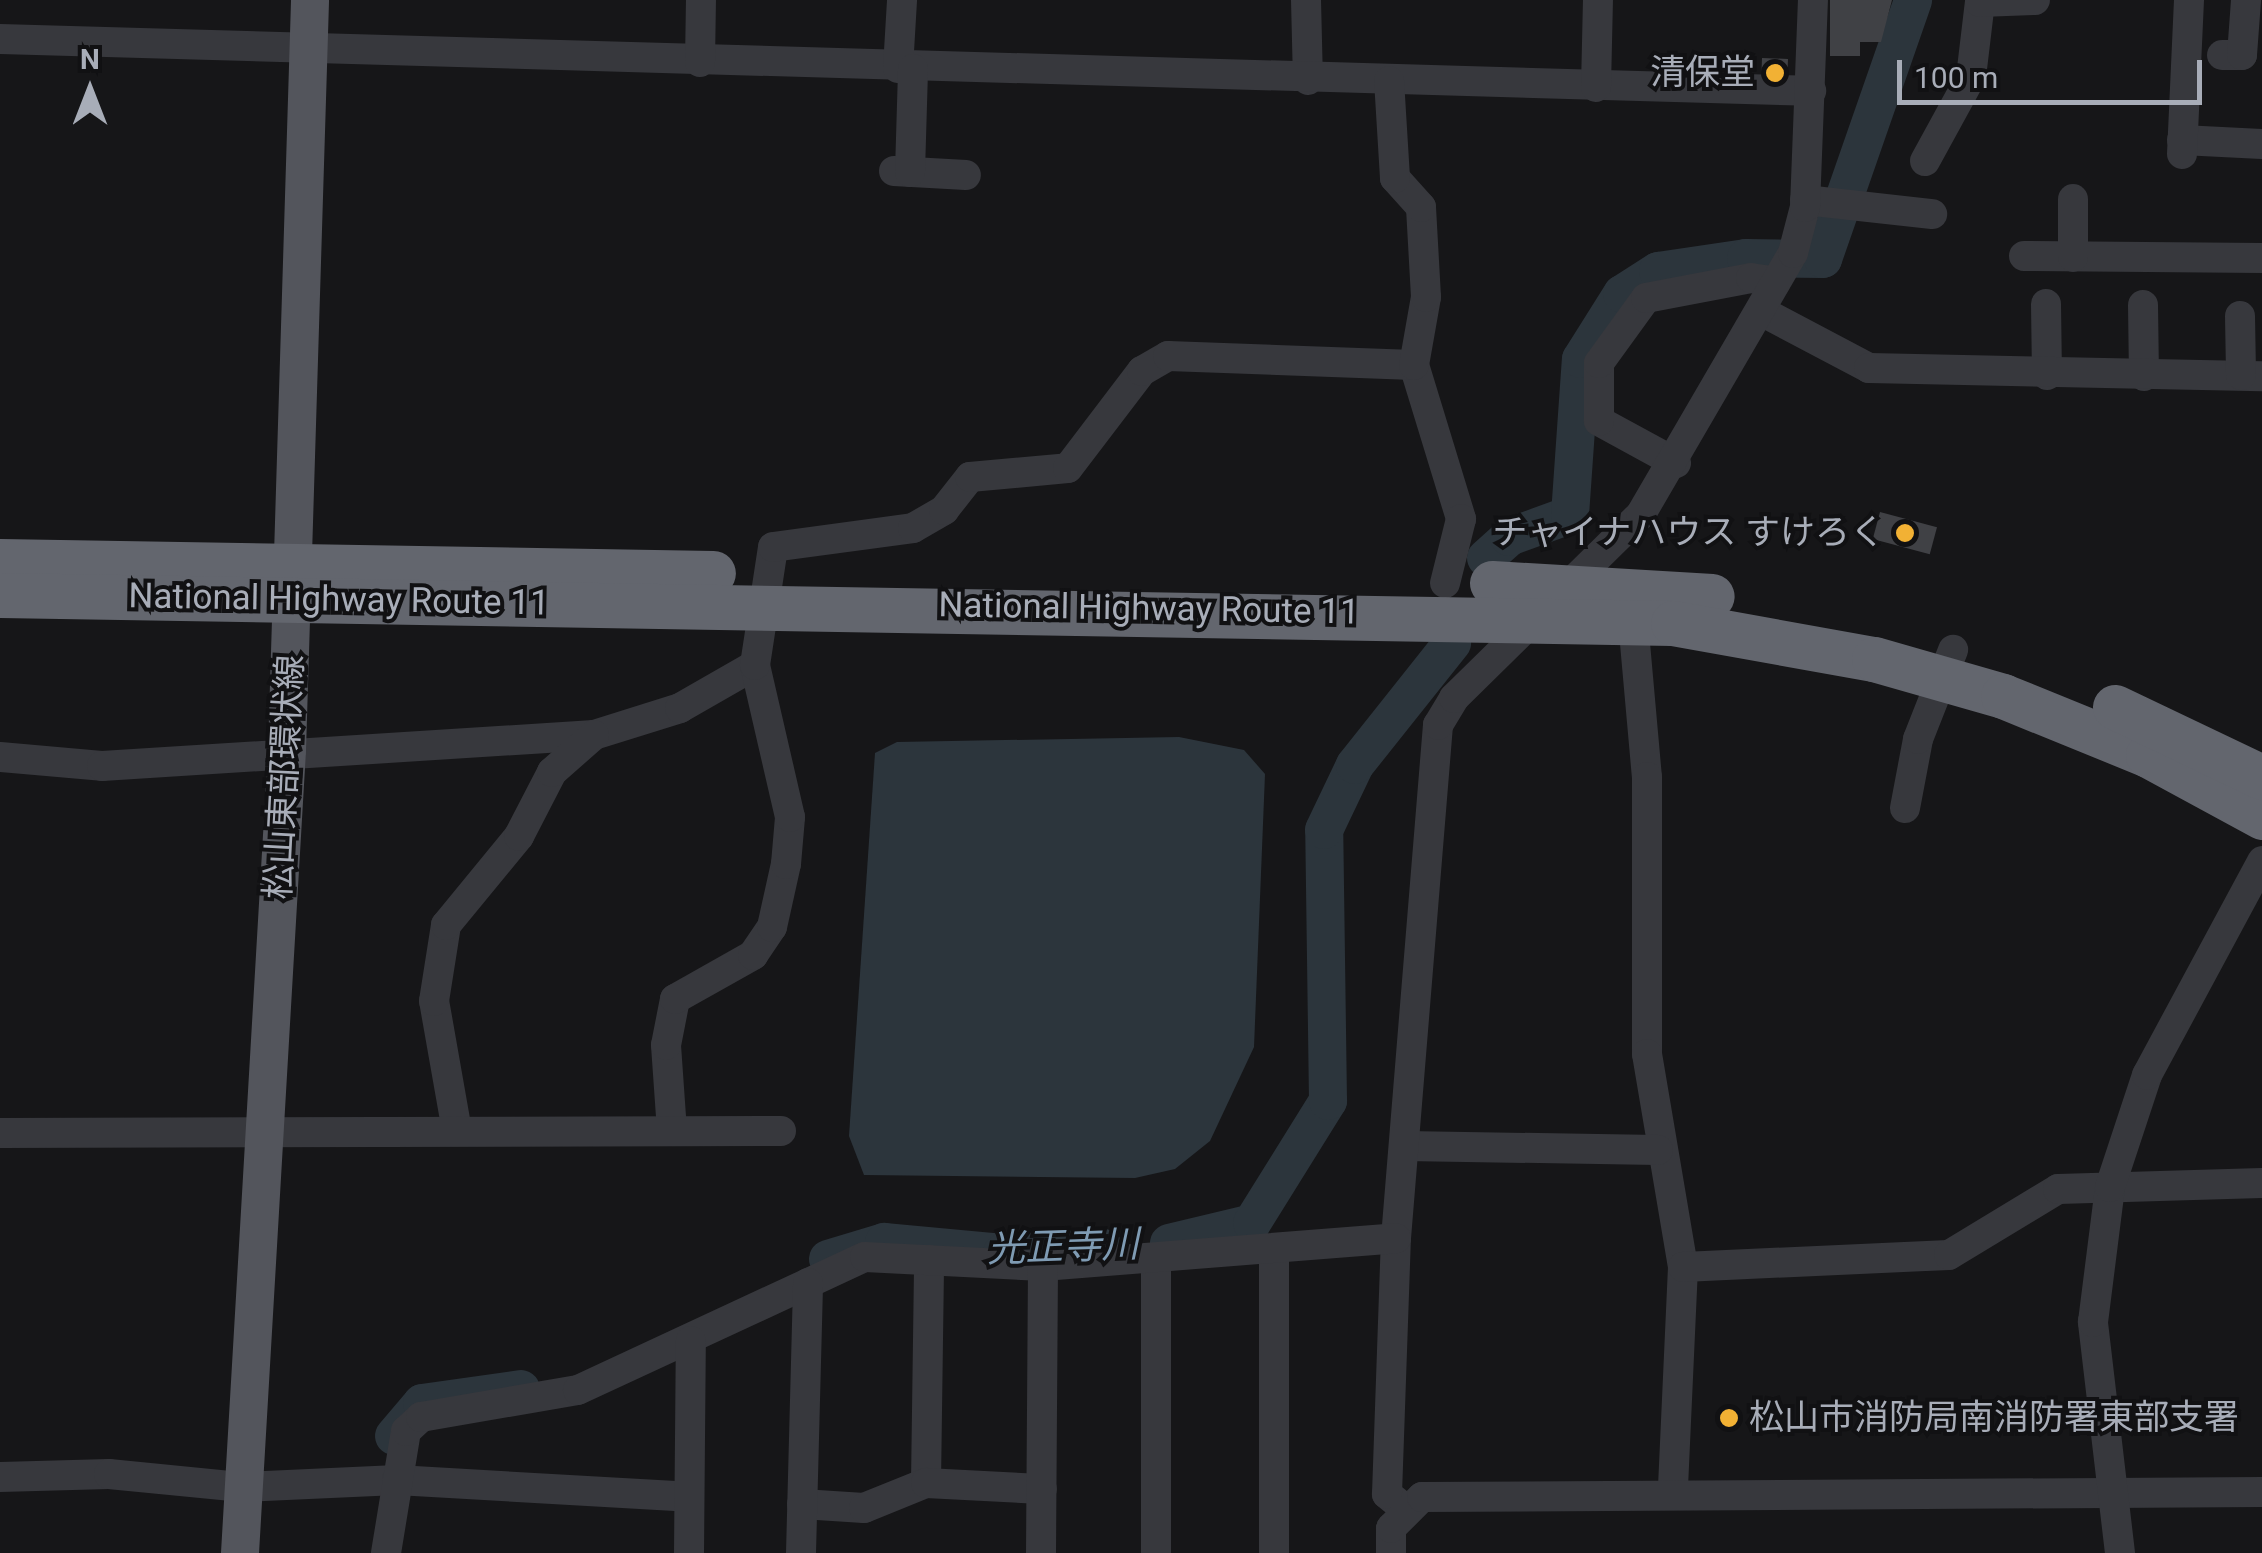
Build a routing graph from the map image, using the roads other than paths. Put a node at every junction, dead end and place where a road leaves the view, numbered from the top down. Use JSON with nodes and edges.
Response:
{"nodes":[{"id":1,"x":310,"y":0,"type":"edge"},
{"id":2,"x":701,"y":0,"type":"edge"},
{"id":3,"x":902,"y":0,"type":"edge"},
{"id":4,"x":1306,"y":0,"type":"edge"},
{"id":5,"x":1598,"y":0,"type":"edge"},
{"id":6,"x":1813,"y":0,"type":"edge"},
{"id":7,"x":2035,"y":0,"type":"edge"},
{"id":8,"x":2189,"y":0,"type":"edge"},
{"id":9,"x":2246,"y":0,"type":"edge"},
{"id":10,"x":0,"y":39,"type":"edge"},
{"id":11,"x":309,"y":46,"type":"junction"},
{"id":12,"x":2222,"y":54,"type":"dead end"},
{"id":13,"x":700,"y":62,"type":"junction"},
{"id":14,"x":906,"y":68,"type":"junction"},
{"id":15,"x":1308,"y":80,"type":"junction"},
{"id":16,"x":1389,"y":81,"type":"junction"},
{"id":17,"x":1596,"y":88,"type":"junction"},
{"id":18,"x":1811,"y":91,"type":"junction"},
{"id":19,"x":2262,"y":144,"type":"edge"},
{"id":20,"x":1925,"y":161,"type":"dead end"},
{"id":21,"x":966,"y":175,"type":"dead end"},
{"id":22,"x":2073,"y":198,"type":"dead end"},
{"id":23,"x":1828,"y":202,"type":"junction"},
{"id":24,"x":1932,"y":214,"type":"dead end"},
{"id":25,"x":2024,"y":256,"type":"dead end"},
{"id":26,"x":2072,"y":256,"type":"junction"},
{"id":27,"x":2262,"y":258,"type":"edge"},
{"id":28,"x":1784,"y":268,"type":"junction"},
{"id":29,"x":2046,"y":304,"type":"dead end"},
{"id":30,"x":2143,"y":306,"type":"dead end"},
{"id":31,"x":1761,"y":312,"type":"junction"},
{"id":32,"x":2240,"y":316,"type":"dead end"},
{"id":33,"x":1414,"y":365,"type":"junction"},
{"id":34,"x":2046,"y":374,"type":"junction"},
{"id":35,"x":2144,"y":376,"type":"junction"},
{"id":36,"x":2252,"y":376,"type":"edge"},
{"id":37,"x":1676,"y":463,"type":"junction"},
{"id":38,"x":0,"y":561,"type":"edge"},
{"id":39,"x":292,"y":582,"type":"junction"},
{"id":40,"x":1445,"y":583,"type":"junction"},
{"id":41,"x":1575,"y":584,"type":"junction"},
{"id":42,"x":770,"y":589,"type":"junction"},
{"id":43,"x":0,"y":594,"type":"edge"},
{"id":44,"x":1540,"y":614,"type":"junction"},
{"id":45,"x":1633,"y":620,"type":"junction"},
{"id":46,"x":1949,"y":664,"type":"junction"},
{"id":47,"x":755,"y":665,"type":"junction"},
{"id":48,"x":594,"y":735,"type":"junction"},
{"id":49,"x":287,"y":750,"type":"junction"},
{"id":50,"x":0,"y":757,"type":"edge"},
{"id":51,"x":2262,"y":777,"type":"edge"},
{"id":52,"x":1905,"y":808,"type":"dead end"},
{"id":53,"x":2262,"y":817,"type":"edge"},
{"id":54,"x":2262,"y":862,"type":"edge"},
{"id":55,"x":457,"y":1131,"type":"junction"},
{"id":56,"x":672,"y":1131,"type":"junction"},
{"id":57,"x":781,"y":1131,"type":"dead end"},
{"id":58,"x":268,"y":1132,"type":"junction"},
{"id":59,"x":0,"y":1133,"type":"edge"},
{"id":60,"x":1404,"y":1146,"type":"junction"},
{"id":61,"x":1658,"y":1150,"type":"junction"},
{"id":62,"x":2262,"y":1182,"type":"edge"},
{"id":63,"x":2110,"y":1187,"type":"junction"},
{"id":64,"x":1396,"y":1238,"type":"junction"},
{"id":65,"x":1274,"y":1252,"type":"junction"},
{"id":66,"x":929,"y":1260,"type":"junction"},
{"id":67,"x":1156,"y":1260,"type":"junction"},
{"id":68,"x":1043,"y":1266,"type":"junction"},
{"id":69,"x":1683,"y":1267,"type":"junction"},
{"id":70,"x":808,"y":1282,"type":"junction"},
{"id":71,"x":691,"y":1341,"type":"junction"},
{"id":72,"x":0,"y":1477,"type":"edge"},
{"id":73,"x":396,"y":1480,"type":"junction"},
{"id":74,"x":926,"y":1482,"type":"junction"},
{"id":75,"x":242,"y":1487,"type":"junction"},
{"id":76,"x":1042,"y":1489,"type":"junction"},
{"id":77,"x":1673,"y":1491,"type":"junction"},
{"id":78,"x":2262,"y":1492,"type":"edge"},
{"id":79,"x":2110,"y":1495,"type":"junction"},
{"id":80,"x":689,"y":1498,"type":"junction"},
{"id":81,"x":802,"y":1504,"type":"junction"},
{"id":82,"x":1404,"y":1508,"type":"junction"},
{"id":83,"x":240,"y":1553,"type":"edge"},
{"id":84,"x":386,"y":1553,"type":"edge"},
{"id":85,"x":689,"y":1553,"type":"edge"},
{"id":86,"x":800,"y":1553,"type":"edge"},
{"id":87,"x":1041,"y":1553,"type":"edge"},
{"id":88,"x":1156,"y":1553,"type":"edge"},
{"id":89,"x":1274,"y":1553,"type":"edge"},
{"id":90,"x":1391,"y":1553,"type":"edge"},
{"id":91,"x":2120,"y":1553,"type":"edge"}],
"edges":[{"from":1,"to":11,"type":"main road","name":"松山東部環状線"},
{"from":2,"to":13,"type":"street"},
{"from":3,"to":14,"type":"street"},
{"from":4,"to":15,"type":"street"},
{"from":5,"to":17,"type":"street"},
{"from":6,"to":18,"type":"street"},
{"from":7,"to":20,"type":"street"},
{"from":8,"to":19,"type":"street"},
{"from":9,"to":12,"type":"street"},
{"from":10,"to":11,"type":"street"},
{"from":11,"to":13,"type":"street"},
{"from":11,"to":39,"type":"main road","name":"松山東部環状線"},
{"from":13,"to":14,"type":"street"},
{"from":14,"to":15,"type":"street"},
{"from":14,"to":21,"type":"street"},
{"from":15,"to":16,"type":"street"},
{"from":16,"to":17,"type":"street"},
{"from":16,"to":33,"type":"street"},
{"from":17,"to":18,"type":"street"},
{"from":18,"to":23,"type":"street"},
{"from":22,"to":26,"type":"street"},
{"from":23,"to":24,"type":"street"},
{"from":23,"to":28,"type":"street"},
{"from":25,"to":26,"type":"street"},
{"from":26,"to":27,"type":"street"},
{"from":28,"to":31,"type":"street"},
{"from":28,"to":37,"type":"street"},
{"from":29,"to":34,"type":"street"},
{"from":30,"to":35,"type":"street"},
{"from":31,"to":34,"type":"street"},
{"from":31,"to":37,"type":"street"},
{"from":32,"to":36,"type":"street"},
{"from":33,"to":40,"type":"street"},
{"from":33,"to":42,"type":"street"},
{"from":34,"to":35,"type":"street"},
{"from":35,"to":36,"type":"street"},
{"from":37,"to":41,"type":"street"},
{"from":38,"to":39,"type":"highway","name":"National Highway Route 11"},
{"from":39,"to":42,"type":"highway","name":"National Highway Route 11"},
{"from":39,"to":43,"type":"highway","name":"National Highway Route 11"},
{"from":39,"to":49,"type":"main road","name":"松山東部環状線"},
{"from":40,"to":41,"type":"highway","name":"National Highway Route 11"},
{"from":40,"to":42,"type":"highway","name":"National Highway Route 11"},
{"from":41,"to":44,"type":"street"},
{"from":41,"to":46,"type":"highway","name":"National Highway Route 11"},
{"from":42,"to":44,"type":"highway","name":"National Highway Route 11"},
{"from":42,"to":47,"type":"street"},
{"from":44,"to":45,"type":"highway","name":"National Highway Route 11"},
{"from":44,"to":60,"type":"street"},
{"from":45,"to":46,"type":"highway","name":"National Highway Route 11"},
{"from":45,"to":61,"type":"street"},
{"from":46,"to":51,"type":"highway","name":"National Highway Route 11"},
{"from":46,"to":52,"type":"street"},
{"from":46,"to":53,"type":"highway","name":"National Highway Route 11"},
{"from":47,"to":48,"type":"street"},
{"from":47,"to":56,"type":"street"},
{"from":48,"to":49,"type":"street"},
{"from":48,"to":55,"type":"street"},
{"from":49,"to":50,"type":"street"},
{"from":49,"to":58,"type":"main road","name":"松山東部環状線"},
{"from":54,"to":63,"type":"street"},
{"from":55,"to":56,"type":"street"},
{"from":55,"to":58,"type":"street"},
{"from":56,"to":57,"type":"street"},
{"from":58,"to":59,"type":"street"},
{"from":58,"to":75,"type":"main road","name":"松山東部環状線"},
{"from":60,"to":61,"type":"street"},
{"from":60,"to":64,"type":"street"},
{"from":61,"to":69,"type":"street"},
{"from":62,"to":63,"type":"street"},
{"from":63,"to":69,"type":"street"},
{"from":63,"to":79,"type":"street"},
{"from":64,"to":65,"type":"street"},
{"from":64,"to":82,"type":"street"},
{"from":65,"to":67,"type":"street"},
{"from":65,"to":89,"type":"street"},
{"from":66,"to":68,"type":"street"},
{"from":66,"to":70,"type":"street"},
{"from":66,"to":74,"type":"street"},
{"from":67,"to":68,"type":"street"},
{"from":67,"to":88,"type":"street"},
{"from":68,"to":76,"type":"street"},
{"from":69,"to":77,"type":"street"},
{"from":70,"to":71,"type":"street"},
{"from":70,"to":81,"type":"street"},
{"from":71,"to":73,"type":"street"},
{"from":71,"to":80,"type":"street"},
{"from":72,"to":75,"type":"street"},
{"from":73,"to":75,"type":"street"},
{"from":73,"to":80,"type":"street"},
{"from":73,"to":84,"type":"street"},
{"from":74,"to":76,"type":"street"},
{"from":74,"to":81,"type":"street"},
{"from":75,"to":83,"type":"main road","name":"松山東部環状線"},
{"from":76,"to":87,"type":"street"},
{"from":77,"to":79,"type":"street"},
{"from":77,"to":82,"type":"street"},
{"from":78,"to":79,"type":"street"},
{"from":79,"to":91,"type":"street"},
{"from":80,"to":85,"type":"street"},
{"from":81,"to":86,"type":"street"},
{"from":82,"to":90,"type":"street"}]}
